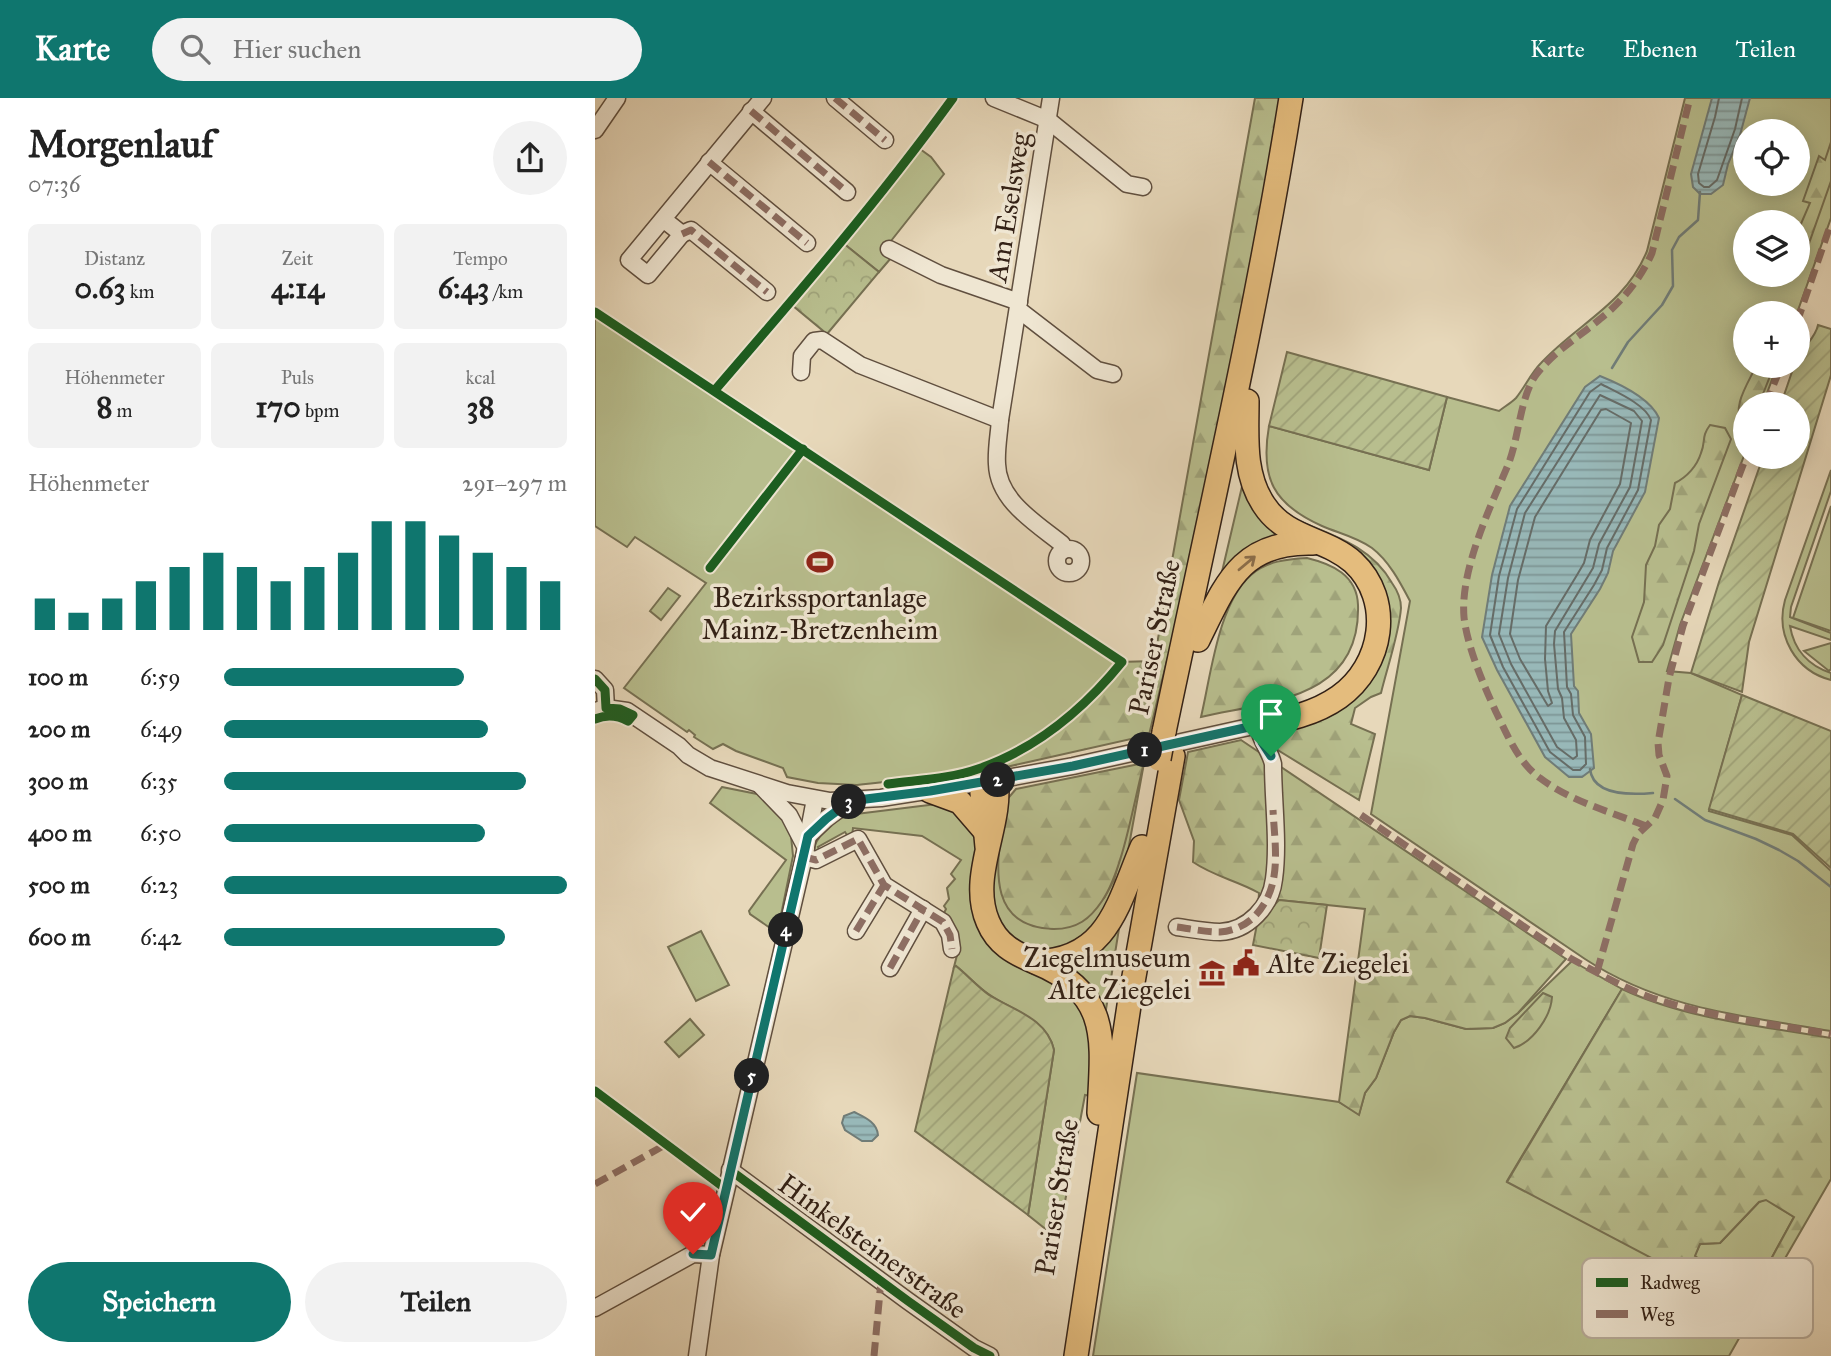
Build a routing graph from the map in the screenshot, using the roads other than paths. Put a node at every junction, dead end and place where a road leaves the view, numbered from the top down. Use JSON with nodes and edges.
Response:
{"nodes":[{"id":1,"x":617,"y":98,"type":"edge"},
{"id":2,"x":763,"y":98,"type":"edge"},
{"id":3,"x":835,"y":98,"type":"edge"},
{"id":4,"x":993,"y":98,"type":"edge"},
{"id":5,"x":1051,"y":98,"type":"edge"},
{"id":6,"x":1291,"y":98,"type":"edge"},
{"id":7,"x":1303,"y":98,"type":"edge"},
{"id":8,"x":751,"y":111,"type":"junction"},
{"id":9,"x":1048,"y":120,"type":"junction"},
{"id":10,"x":595,"y":130,"type":"edge"},
{"id":11,"x":885,"y":140,"type":"dead end"},
{"id":12,"x":709,"y":162,"type":"junction"},
{"id":13,"x":1143,"y":187,"type":"dead end"},
{"id":14,"x":847,"y":192,"type":"dead end"},
{"id":15,"x":663,"y":219,"type":"junction"},
{"id":16,"x":682,"y":234,"type":"junction"},
{"id":17,"x":807,"y":243,"type":"dead end"},
{"id":18,"x":890,"y":249,"type":"dead end"},
{"id":19,"x":767,"y":292,"type":"dead end"},
{"id":20,"x":1019,"y":306,"type":"junction"},
{"id":21,"x":801,"y":373,"type":"dead end"},
{"id":22,"x":1113,"y":374,"type":"dead end"},
{"id":23,"x":1247,"y":401,"type":"junction"},
{"id":24,"x":1000,"y":420,"type":"junction"},
{"id":25,"x":1316,"y":543,"type":"junction"},
{"id":26,"x":1064,"y":550,"type":"dead end"},
{"id":27,"x":1198,"y":640,"type":"junction"},
{"id":28,"x":595,"y":679,"type":"edge"},
{"id":29,"x":600,"y":709,"type":"edge"},
{"id":30,"x":1258,"y":725,"type":"junction"},
{"id":31,"x":1171,"y":731,"type":"junction"},
{"id":32,"x":1166,"y":758,"type":"junction"},
{"id":33,"x":996,"y":780,"type":"junction"},
{"id":34,"x":758,"y":784,"type":"junction"},
{"id":35,"x":930,"y":791,"type":"junction"},
{"id":36,"x":815,"y":799,"type":"junction"},
{"id":37,"x":850,"y":801,"type":"junction"},
{"id":38,"x":986,"y":839,"type":"junction"},
{"id":39,"x":806,"y":847,"type":"junction"},
{"id":40,"x":1142,"y":847,"type":"junction"},
{"id":41,"x":884,"y":885,"type":"junction"},
{"id":42,"x":923,"y":909,"type":"junction"},
{"id":43,"x":1177,"y":928,"type":"dead end"},
{"id":44,"x":856,"y":931,"type":"dead end"},
{"id":45,"x":952,"y":949,"type":"dead end"},
{"id":46,"x":1036,"y":962,"type":"junction"},
{"id":47,"x":890,"y":968,"type":"dead end"},
{"id":48,"x":1099,"y":1113,"type":"junction"},
{"id":49,"x":730,"y":1170,"type":"junction"},
{"id":50,"x":711,"y":1255,"type":"junction"},
{"id":51,"x":595,"y":1308,"type":"edge"},
{"id":52,"x":697,"y":1356,"type":"edge"},
{"id":53,"x":989,"y":1356,"type":"edge"},
{"id":54,"x":1062,"y":1356,"type":"edge"},
{"id":55,"x":1076,"y":1356,"type":"edge"}],
"edges":[{"from":1,"to":10,"type":"street"},
{"from":2,"to":8,"type":"street"},
{"from":3,"to":11,"type":"street"},
{"from":4,"to":9,"type":"street","name":"Am Eselsweg"},
{"from":5,"to":9,"type":"street","name":"Am Eselsweg"},
{"from":6,"to":31,"type":"highway","name":"Pariser Straße"},
{"from":7,"to":23,"type":"highway","name":"Pariser Straße"},
{"from":8,"to":12,"type":"street"},
{"from":8,"to":14,"type":"street"},
{"from":9,"to":13,"type":"street","name":"Am Eselsweg"},
{"from":9,"to":20,"type":"street","name":"Am Eselsweg"},
{"from":12,"to":15,"type":"street"},
{"from":12,"to":17,"type":"street"},
{"from":15,"to":16,"type":"street"},
{"from":15,"to":16,"type":"street"},
{"from":16,"to":19,"type":"street"},
{"from":18,"to":20,"type":"street","name":"Am Eselsweg"},
{"from":20,"to":22,"type":"street","name":"Am Eselsweg"},
{"from":20,"to":24,"type":"street","name":"Am Eselsweg"},
{"from":21,"to":24,"type":"street"},
{"from":23,"to":25,"type":"highway"},
{"from":23,"to":27,"type":"highway","name":"Pariser Straße"},
{"from":24,"to":26,"type":"street","name":"Am Eselsweg"},
{"from":27,"to":25,"type":"highway","one_way":true},
{"from":25,"to":30,"type":"highway"},
{"from":27,"to":31,"type":"highway","name":"Pariser Straße"},
{"from":28,"to":29,"type":"street"},
{"from":29,"to":34,"type":"street"},
{"from":30,"to":33,"type":"street"},
{"from":30,"to":43,"type":"street"},
{"from":31,"to":32,"type":"highway","name":"Pariser Straße","bridge":true},
{"from":32,"to":40,"type":"highway","name":"Pariser Straße"},
{"from":32,"to":55,"type":"highway","name":"Pariser Straße"},
{"from":33,"to":35,"type":"street"},
{"from":33,"to":38,"type":"highway"},
{"from":34,"to":36,"type":"street"},
{"from":34,"to":39,"type":"street"},
{"from":35,"to":37,"type":"street"},
{"from":35,"to":38,"type":"highway"},
{"from":36,"to":37,"type":"street"},
{"from":36,"to":39,"type":"street"},
{"from":37,"to":39,"type":"street"},
{"from":38,"to":46,"type":"highway"},
{"from":39,"to":41,"type":"street"},
{"from":39,"to":49,"type":"street"},
{"from":40,"to":46,"type":"highway"},
{"from":40,"to":48,"type":"highway","name":"Pariser Straße"},
{"from":41,"to":42,"type":"street"},
{"from":41,"to":44,"type":"street"},
{"from":42,"to":45,"type":"street"},
{"from":42,"to":47,"type":"street"},
{"from":46,"to":48,"type":"highway"},
{"from":48,"to":54,"type":"highway","name":"Pariser Straße"},
{"from":49,"to":50,"type":"street"},
{"from":49,"to":53,"type":"street","name":"Hinkelsteinerstraße"},
{"from":50,"to":51,"type":"street"},
{"from":50,"to":52,"type":"street"}]}
